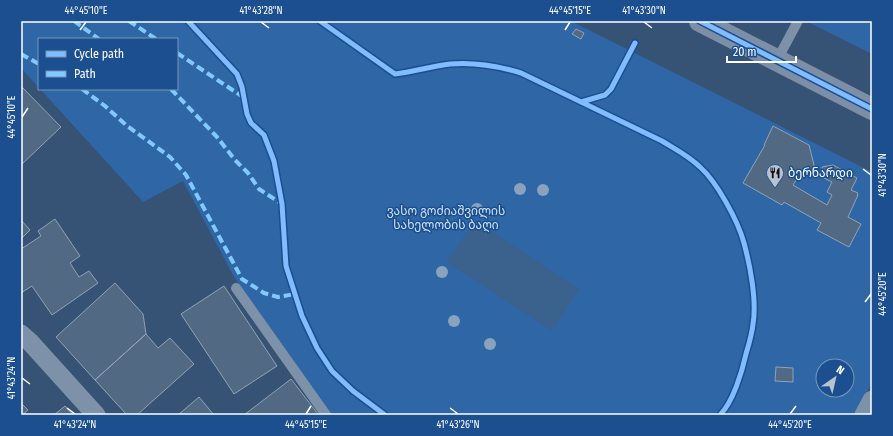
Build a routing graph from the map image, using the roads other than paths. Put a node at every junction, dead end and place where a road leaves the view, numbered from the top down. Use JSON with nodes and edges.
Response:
{"nodes":[{"id":1,"x":700,"y":21,"type":"edge"},
{"id":2,"x":798,"y":21,"type":"edge"},
{"id":3,"x":778,"y":60,"type":"junction"},
{"id":4,"x":872,"y":109,"type":"edge"},
{"id":5,"x":236,"y":288,"type":"dead end"},
{"id":6,"x":21,"y":334,"type":"edge"},
{"id":7,"x":872,"y":400,"type":"edge"},
{"id":8,"x":96,"y":415,"type":"edge"},
{"id":9,"x":326,"y":415,"type":"edge"},
{"id":10,"x":864,"y":415,"type":"edge"}],
"edges":[{"from":1,"to":3,"type":"main road"},
{"from":2,"to":3,"type":"lane"},
{"from":3,"to":4,"type":"main road"},
{"from":5,"to":9,"type":"lane"},
{"from":6,"to":8,"type":"street"},
{"from":7,"to":10,"type":"street"}]}
